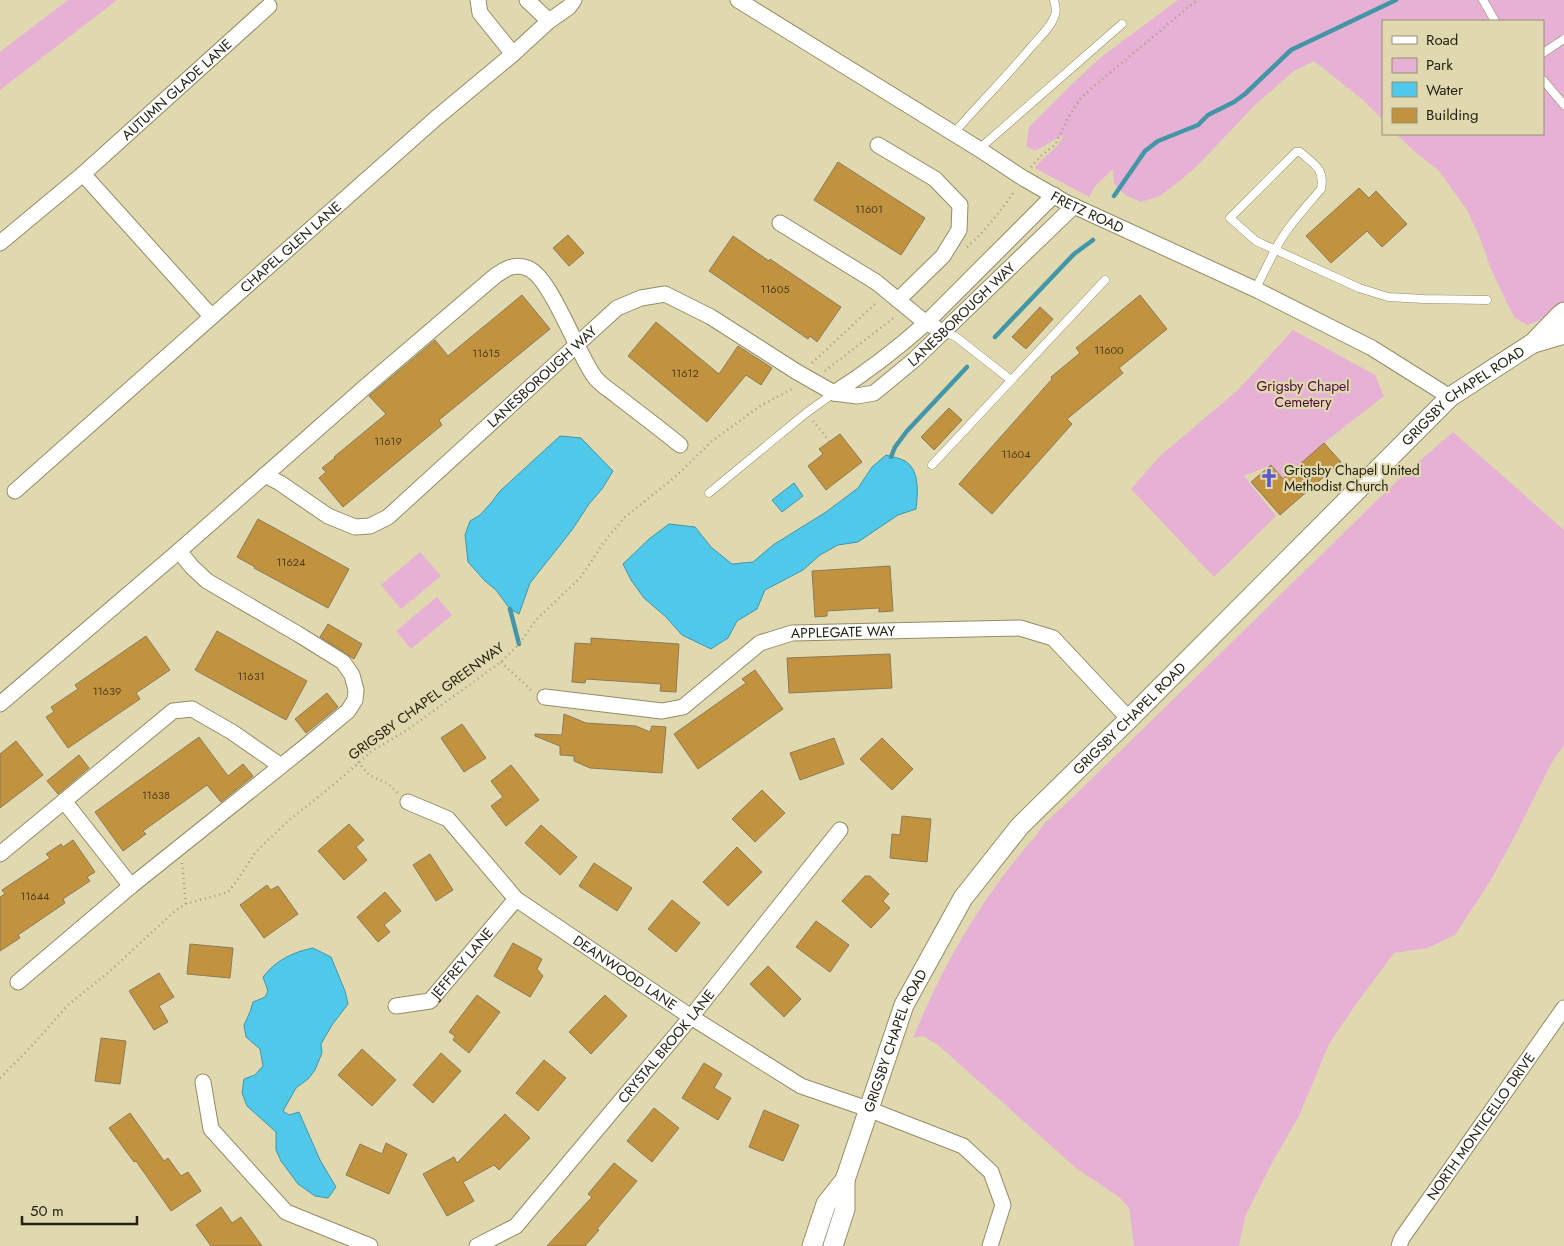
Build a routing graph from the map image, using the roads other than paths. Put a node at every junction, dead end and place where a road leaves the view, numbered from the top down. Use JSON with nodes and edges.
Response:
{"nodes":[{"id":1,"x":478,"y":0,"type":"edge"},
{"id":2,"x":527,"y":0,"type":"edge"},
{"id":3,"x":588,"y":0,"type":"edge"},
{"id":4,"x":738,"y":0,"type":"edge"},
{"id":5,"x":1054,"y":0,"type":"edge"},
{"id":6,"x":1483,"y":0,"type":"edge"},
{"id":7,"x":572,"y":3,"type":"edge"},
{"id":8,"x":269,"y":6,"type":"dead end"},
{"id":9,"x":1494,"y":20,"type":"edge"},
{"id":10,"x":549,"y":21,"type":"junction"},
{"id":11,"x":1122,"y":24,"type":"dead end"},
{"id":12,"x":1564,"y":39,"type":"edge"},
{"id":13,"x":1544,"y":52,"type":"edge"},
{"id":14,"x":513,"y":54,"type":"junction"},
{"id":15,"x":1544,"y":81,"type":"edge"},
{"id":16,"x":1564,"y":105,"type":"edge"},
{"id":17,"x":954,"y":133,"type":"junction"},
{"id":18,"x":878,"y":145,"type":"dead end"},
{"id":19,"x":980,"y":149,"type":"junction"},
{"id":20,"x":83,"y":174,"type":"junction"},
{"id":21,"x":1054,"y":195,"type":"junction"},
{"id":22,"x":1074,"y":206,"type":"junction"},
{"id":23,"x":780,"y":223,"type":"dead end"},
{"id":24,"x":0,"y":242,"type":"edge"},
{"id":25,"x":1275,"y":250,"type":"junction"},
{"id":26,"x":995,"y":254,"type":"junction"},
{"id":27,"x":1009,"y":268,"type":"junction"},
{"id":28,"x":1104,"y":280,"type":"dead end"},
{"id":29,"x":1255,"y":290,"type":"junction"},
{"id":30,"x":898,"y":300,"type":"junction"},
{"id":31,"x":1487,"y":300,"type":"dead end"},
{"id":32,"x":1564,"y":312,"type":"edge"},
{"id":33,"x":211,"y":316,"type":"junction"},
{"id":34,"x":926,"y":323,"type":"junction"},
{"id":35,"x":943,"y":331,"type":"junction"},
{"id":36,"x":1564,"y":334,"type":"edge"},
{"id":37,"x":1533,"y":343,"type":"junction"},
{"id":38,"x":576,"y":345,"type":"junction"},
{"id":39,"x":1011,"y":380,"type":"junction"},
{"id":40,"x":834,"y":393,"type":"junction"},
{"id":41,"x":1450,"y":397,"type":"junction"},
{"id":42,"x":680,"y":445,"type":"dead end"},
{"id":43,"x":932,"y":464,"type":"dead end"},
{"id":44,"x":265,"y":475,"type":"junction"},
{"id":45,"x":15,"y":492,"type":"dead end"},
{"id":46,"x":709,"y":493,"type":"dead end"},
{"id":47,"x":179,"y":551,"type":"junction"},
{"id":48,"x":545,"y":697,"type":"road end"},
{"id":49,"x":0,"y":704,"type":"edge"},
{"id":50,"x":1129,"y":719,"type":"junction"},
{"id":51,"x":281,"y":766,"type":"junction"},
{"id":52,"x":64,"y":801,"type":"junction"},
{"id":53,"x":408,"y":802,"type":"road end"},
{"id":54,"x":840,"y":830,"type":"dead end"},
{"id":55,"x":0,"y":854,"type":"edge"},
{"id":56,"x":131,"y":886,"type":"junction"},
{"id":57,"x":516,"y":899,"type":"junction"},
{"id":58,"x":18,"y":982,"type":"dead end"},
{"id":59,"x":396,"y":1006,"type":"dead end"},
{"id":60,"x":1564,"y":1008,"type":"edge"},
{"id":61,"x":692,"y":1017,"type":"junction"},
{"id":62,"x":203,"y":1082,"type":"dead end"},
{"id":63,"x":868,"y":1109,"type":"junction"},
{"id":64,"x":845,"y":1180,"type":"junction"},
{"id":65,"x":370,"y":1246,"type":"edge"},
{"id":66,"x":477,"y":1246,"type":"edge"},
{"id":67,"x":812,"y":1246,"type":"edge"},
{"id":68,"x":833,"y":1246,"type":"edge"},
{"id":69,"x":990,"y":1246,"type":"edge"},
{"id":70,"x":1399,"y":1246,"type":"edge"}],
"edges":[{"from":1,"to":14,"type":"street"},
{"from":2,"to":10,"type":"street"},
{"from":3,"to":7,"type":"street","name":"CHAPEL GLEN LANE"},
{"from":4,"to":17,"type":"street","name":"FRETZ ROAD"},
{"from":5,"to":17,"type":"lane"},
{"from":6,"to":9,"type":"lane"},
{"from":7,"to":10,"type":"street","name":"CHAPEL GLEN LANE"},
{"from":8,"to":20,"type":"street","name":"AUTUMN GLADE LANE"},
{"from":10,"to":14,"type":"street","name":"CHAPEL GLEN LANE"},
{"from":11,"to":19,"type":"lane"},
{"from":12,"to":13,"type":"lane"},
{"from":14,"to":33,"type":"street","name":"CHAPEL GLEN LANE"},
{"from":15,"to":16,"type":"lane"},
{"from":17,"to":19,"type":"street","name":"FRETZ ROAD"},
{"from":18,"to":30,"type":"street"},
{"from":19,"to":21,"type":"street","name":"FRETZ ROAD"},
{"from":20,"to":24,"type":"street","name":"AUTUMN GLADE LANE"},
{"from":20,"to":33,"type":"street"},
{"from":21,"to":22,"type":"street","name":"FRETZ ROAD"},
{"from":21,"to":26,"type":"street","name":"LANESBOROUGH WAY"},
{"from":22,"to":27,"type":"street","name":"LANESBOROUGH WAY"},
{"from":22,"to":29,"type":"street","name":"FRETZ ROAD"},
{"from":23,"to":30,"type":"street"},
{"from":25,"to":25,"type":"lane"},
{"from":25,"to":29,"type":"lane"},
{"from":25,"to":31,"type":"lane"},
{"from":26,"to":27,"type":"street"},
{"from":26,"to":34,"type":"street","name":"LANESBOROUGH WAY"},
{"from":27,"to":35,"type":"street","name":"LANESBOROUGH WAY"},
{"from":28,"to":39,"type":"lane"},
{"from":29,"to":41,"type":"street","name":"FRETZ ROAD"},
{"from":30,"to":34,"type":"street"},
{"from":32,"to":37,"type":"street","name":"GRIGSBY CHAPEL ROAD"},
{"from":33,"to":45,"type":"street","name":"CHAPEL GLEN LANE"},
{"from":34,"to":35,"type":"street"},
{"from":34,"to":40,"type":"street","name":"LANESBOROUGH WAY"},
{"from":35,"to":39,"type":"lane"},
{"from":35,"to":40,"type":"street","name":"LANESBOROUGH WAY"},
{"from":36,"to":37,"type":"street","name":"GRIGSBY CHAPEL ROAD"},
{"from":37,"to":41,"type":"street","name":"GRIGSBY CHAPEL ROAD"},
{"from":38,"to":40,"type":"street","name":"LANESBOROUGH WAY"},
{"from":38,"to":42,"type":"street"},
{"from":38,"to":44,"type":"street","name":"LANESBOROUGH WAY"},
{"from":38,"to":44,"type":"street"},
{"from":39,"to":43,"type":"lane"},
{"from":40,"to":46,"type":"lane"},
{"from":41,"to":50,"type":"street","name":"GRIGSBY CHAPEL ROAD"},
{"from":44,"to":47,"type":"street"},
{"from":47,"to":49,"type":"street"},
{"from":47,"to":51,"type":"street"},
{"from":48,"to":50,"type":"street","name":"APPLEGATE WAY"},
{"from":50,"to":63,"type":"street","name":"GRIGSBY CHAPEL ROAD"},
{"from":51,"to":52,"type":"street"},
{"from":51,"to":56,"type":"street"},
{"from":52,"to":55,"type":"street"},
{"from":52,"to":56,"type":"street"},
{"from":53,"to":57,"type":"street","name":"DEANWOOD LANE"},
{"from":54,"to":61,"type":"street","name":"CRYSTAL BROOK LANE"},
{"from":56,"to":58,"type":"street"},
{"from":57,"to":59,"type":"street","name":"JEFFREY LANE"},
{"from":57,"to":61,"type":"street","name":"DEANWOOD LANE"},
{"from":60,"to":70,"type":"street","name":"NORTH MONTICELLO DRIVE"},
{"from":61,"to":63,"type":"street","name":"DEANWOOD LANE"},
{"from":61,"to":66,"type":"street","name":"CRYSTAL BROOK LANE"},
{"from":62,"to":65,"type":"street"},
{"from":63,"to":64,"type":"street","name":"GRIGSBY CHAPEL ROAD"},
{"from":63,"to":69,"type":"street","name":"DEANWOOD LANE"},
{"from":64,"to":67,"type":"street","name":"GRIGSBY CHAPEL ROAD"},
{"from":64,"to":68,"type":"street","name":"GRIGSBY CHAPEL ROAD"}]}
